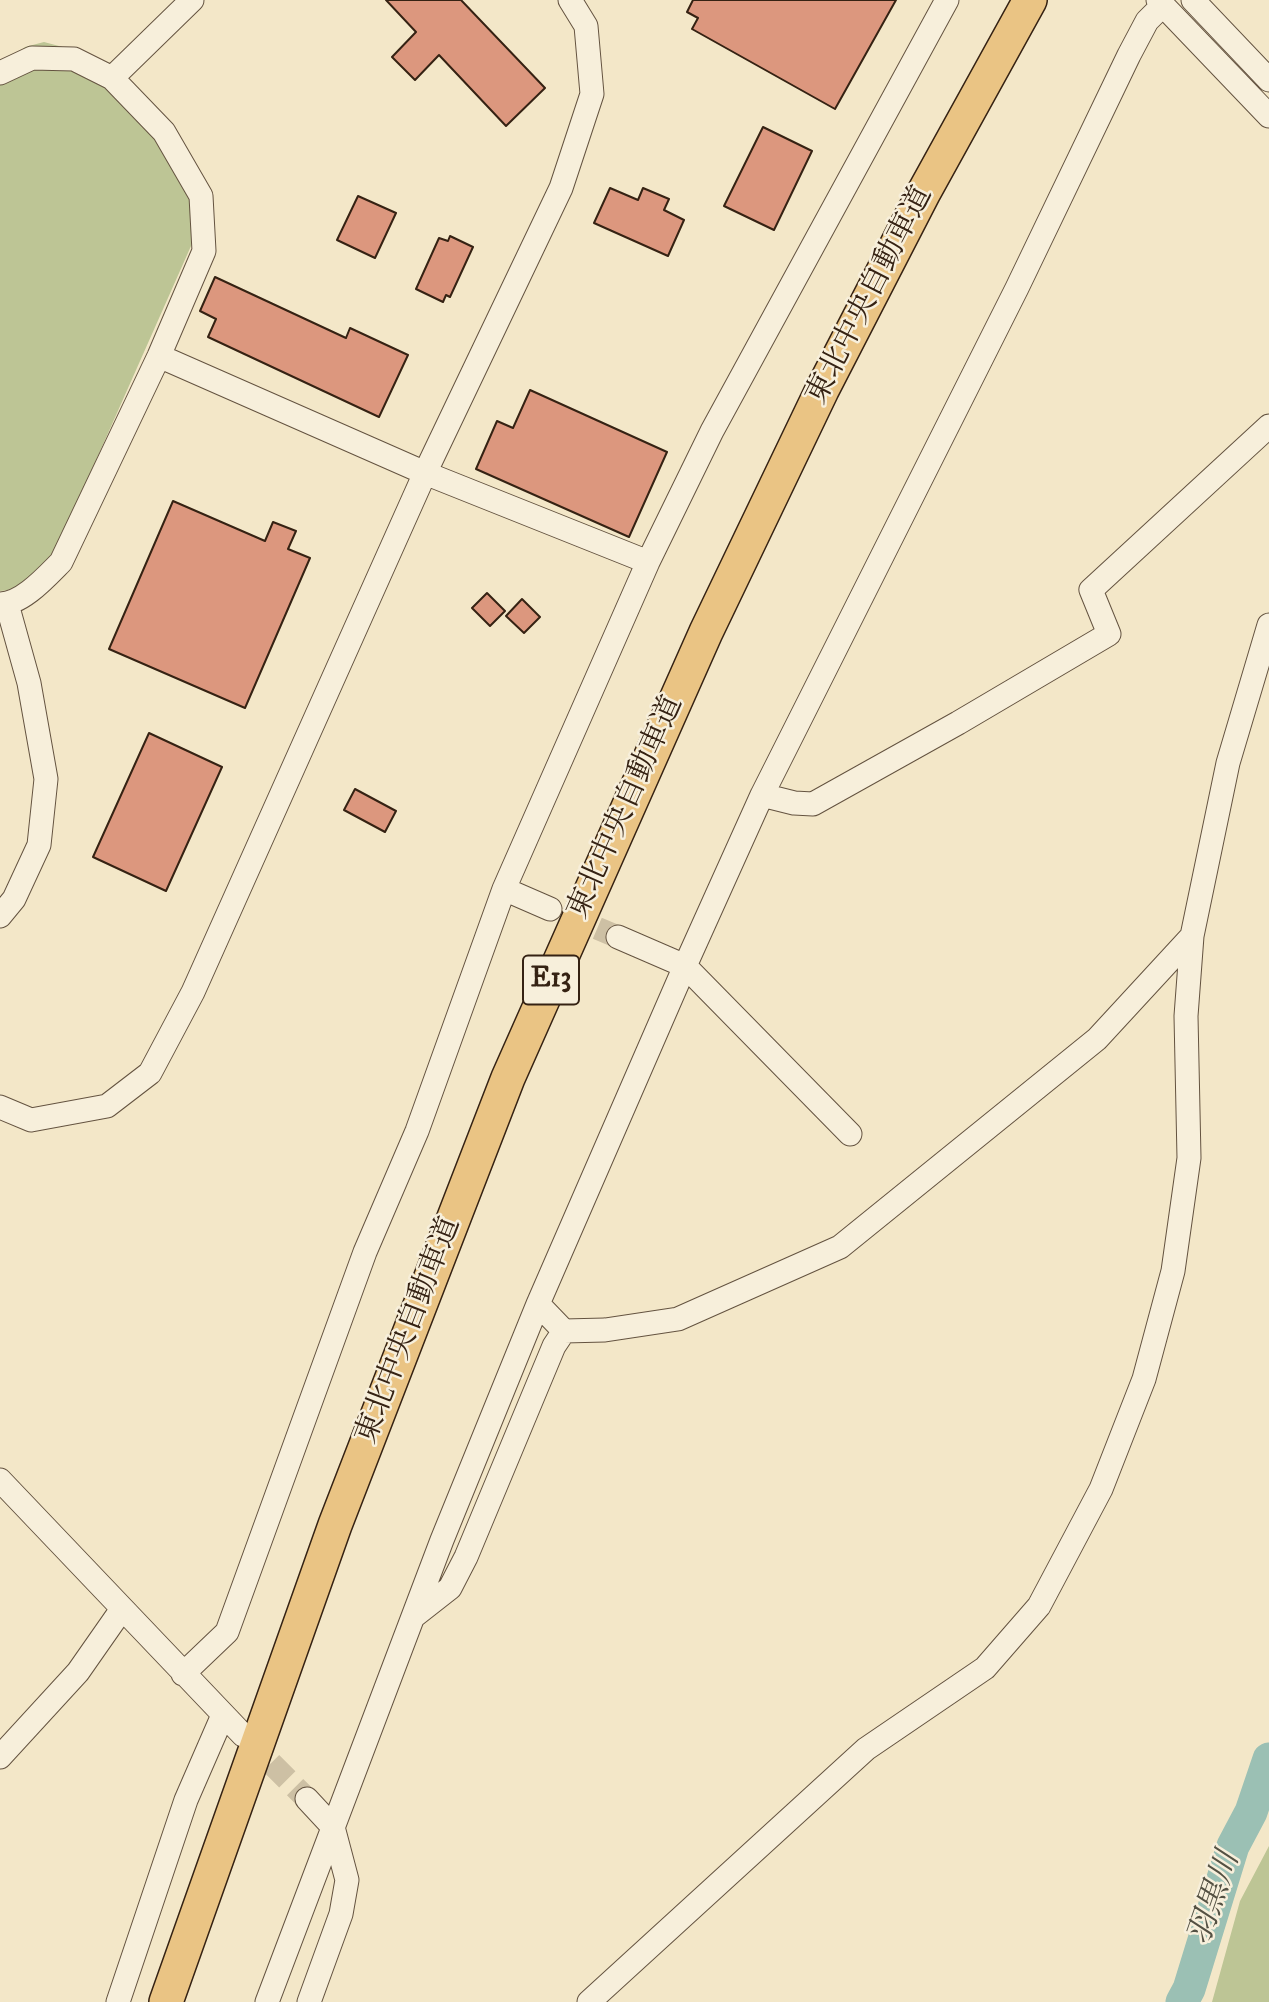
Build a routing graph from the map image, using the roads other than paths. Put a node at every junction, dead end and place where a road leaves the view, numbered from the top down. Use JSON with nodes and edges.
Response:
{"nodes":[{"id":1,"x":192,"y":0,"type":"edge"},
{"id":2,"x":570,"y":0,"type":"edge"},
{"id":3,"x":947,"y":0,"type":"edge"},
{"id":4,"x":1030,"y":0,"type":"edge"},
{"id":5,"x":1051,"y":0,"type":"edge"},
{"id":6,"x":1193,"y":0,"type":"edge"},
{"id":7,"x":1161,"y":3,"type":"edge"},
{"id":8,"x":0,"y":73,"type":"edge"},
{"id":9,"x":112,"y":78,"type":"junction"},
{"id":10,"x":1269,"y":80,"type":"edge"},
{"id":11,"x":1269,"y":117,"type":"edge"},
{"id":12,"x":159,"y":356,"type":"junction"},
{"id":13,"x":1269,"y":426,"type":"edge"},
{"id":14,"x":425,"y":473,"type":"junction"},
{"id":15,"x":648,"y":562,"type":"junction"},
{"id":16,"x":4,"y":604,"type":"edge"},
{"id":17,"x":1269,"y":625,"type":"edge"},
{"id":18,"x":762,"y":795,"type":"junction"},
{"id":19,"x":504,"y":889,"type":"junction"},
{"id":20,"x":550,"y":909,"type":"tunnel mouth"},
{"id":21,"x":0,"y":916,"type":"edge"},
{"id":22,"x":1192,"y":936,"type":"junction"},
{"id":23,"x":618,"y":937,"type":"tunnel mouth"},
{"id":24,"x":685,"y":965,"type":"junction"},
{"id":25,"x":0,"y":1107,"type":"edge"},
{"id":26,"x":850,"y":1134,"type":"dead end"},
{"id":27,"x":538,"y":1304,"type":"junction"},
{"id":28,"x":564,"y":1331,"type":"junction"},
{"id":29,"x":0,"y":1480,"type":"edge"},
{"id":30,"x":122,"y":1609,"type":"junction"},
{"id":31,"x":413,"y":1617,"type":"junction"},
{"id":32,"x":183,"y":1674,"type":"junction"},
{"id":33,"x":223,"y":1715,"type":"junction"},
{"id":34,"x":243,"y":1735,"type":"tunnel mouth"},
{"id":35,"x":0,"y":1756,"type":"edge"},
{"id":36,"x":307,"y":1799,"type":"tunnel mouth"},
{"id":37,"x":333,"y":1827,"type":"junction"},
{"id":38,"x":118,"y":2002,"type":"edge"},
{"id":39,"x":166,"y":2002,"type":"edge"},
{"id":40,"x":187,"y":2002,"type":"edge"},
{"id":41,"x":267,"y":2002,"type":"edge"},
{"id":42,"x":309,"y":2002,"type":"edge"},
{"id":43,"x":589,"y":2002,"type":"edge"}],
"edges":[{"from":1,"to":9,"type":"street"},
{"from":2,"to":14,"type":"street"},
{"from":3,"to":15,"type":"street"},
{"from":4,"to":39,"type":"highway","name":"東北中央自動車道","number":"E13"},
{"from":5,"to":40,"type":"highway","name":"東北中央自動車道","number":"E13"},
{"from":6,"to":10,"type":"street"},
{"from":7,"to":11,"type":"street"},
{"from":7,"to":18,"type":"street"},
{"from":8,"to":9,"type":"street"},
{"from":9,"to":12,"type":"street"},
{"from":12,"to":14,"type":"street"},
{"from":12,"to":16,"type":"street"},
{"from":13,"to":18,"type":"street"},
{"from":14,"to":15,"type":"street"},
{"from":14,"to":25,"type":"street"},
{"from":15,"to":19,"type":"street"},
{"from":16,"to":21,"type":"street"},
{"from":17,"to":22,"type":"street"},
{"from":18,"to":24,"type":"street"},
{"from":19,"to":20,"type":"street"},
{"from":19,"to":32,"type":"street"},
{"from":22,"to":28,"type":"street"},
{"from":22,"to":43,"type":"street"},
{"from":23,"to":24,"type":"street"},
{"from":24,"to":26,"type":"street"},
{"from":24,"to":27,"type":"street"},
{"from":27,"to":28,"type":"street"},
{"from":27,"to":31,"type":"street"},
{"from":28,"to":31,"type":"street"},
{"from":29,"to":30,"type":"street"},
{"from":30,"to":32,"type":"street"},
{"from":30,"to":35,"type":"street"},
{"from":31,"to":37,"type":"street"},
{"from":32,"to":33,"type":"street"},
{"from":33,"to":34,"type":"street"},
{"from":33,"to":38,"type":"street"},
{"from":36,"to":37,"type":"street"},
{"from":37,"to":41,"type":"street"},
{"from":37,"to":42,"type":"street"}]}
